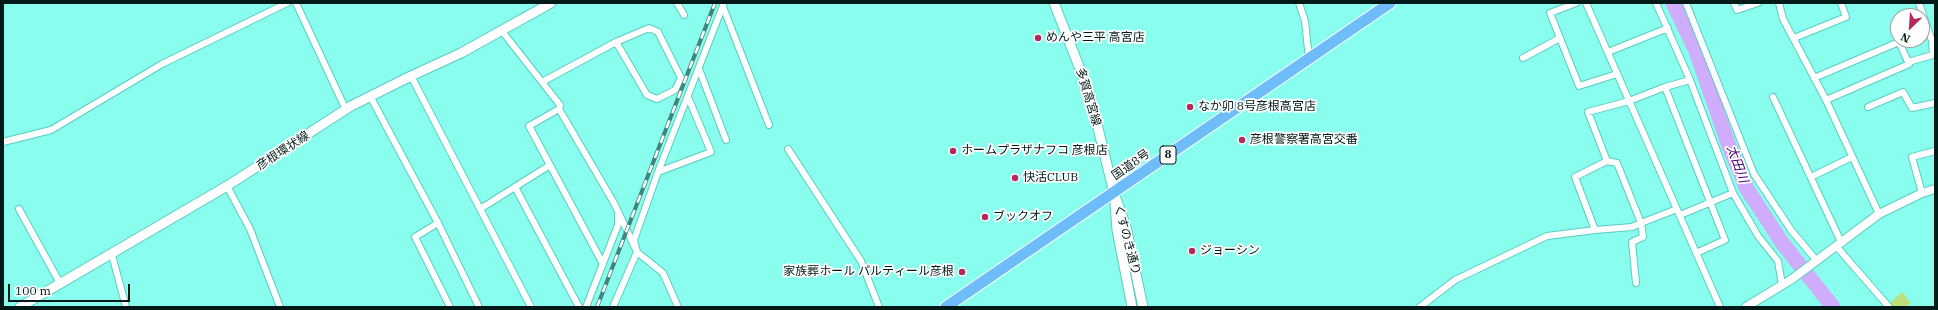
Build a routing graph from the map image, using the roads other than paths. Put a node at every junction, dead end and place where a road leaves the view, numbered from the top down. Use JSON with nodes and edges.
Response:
{"nodes":[{"id":1,"x":287,"y":3,"type":"edge"},
{"id":2,"x":296,"y":3,"type":"edge"},
{"id":3,"x":551,"y":3,"type":"edge"},
{"id":4,"x":677,"y":3,"type":"edge"},
{"id":5,"x":1054,"y":3,"type":"edge"},
{"id":6,"x":1299,"y":3,"type":"edge"},
{"id":7,"x":1390,"y":3,"type":"edge"},
{"id":8,"x":1576,"y":3,"type":"edge"},
{"id":9,"x":1586,"y":3,"type":"edge"},
{"id":10,"x":1656,"y":3,"type":"edge"},
{"id":11,"x":1686,"y":3,"type":"edge"},
{"id":12,"x":1734,"y":3,"type":"edge"},
{"id":13,"x":1758,"y":3,"type":"edge"},
{"id":14,"x":1779,"y":3,"type":"edge"},
{"id":15,"x":1841,"y":3,"type":"edge"},
{"id":16,"x":1919,"y":3,"type":"edge"},
{"id":17,"x":724,"y":5,"type":"edge"},
{"id":18,"x":684,"y":15,"type":"dead end"},
{"id":19,"x":1668,"y":28,"type":"junction"},
{"id":20,"x":504,"y":30,"type":"junction"},
{"id":21,"x":1560,"y":38,"type":"junction"},
{"id":22,"x":1794,"y":38,"type":"junction"},
{"id":23,"x":616,"y":42,"type":"junction"},
{"id":24,"x":1608,"y":52,"type":"junction"},
{"id":25,"x":1523,"y":58,"type":"dead end"},
{"id":26,"x":1309,"y":59,"type":"junction"},
{"id":27,"x":1908,"y":62,"type":"junction"},
{"id":28,"x":699,"y":69,"type":"junction"},
{"id":29,"x":1617,"y":74,"type":"junction"},
{"id":30,"x":411,"y":76,"type":"junction"},
{"id":31,"x":1814,"y":78,"type":"junction"},
{"id":32,"x":1690,"y":80,"type":"junction"},
{"id":33,"x":542,"y":82,"type":"junction"},
{"id":34,"x":1665,"y":87,"type":"junction"},
{"id":35,"x":370,"y":96,"type":"junction"},
{"id":36,"x":688,"y":97,"type":"junction"},
{"id":37,"x":1773,"y":97,"type":"dead end"},
{"id":38,"x":1629,"y":100,"type":"junction"},
{"id":39,"x":1826,"y":100,"type":"junction"},
{"id":40,"x":1935,"y":103,"type":"edge"},
{"id":41,"x":1868,"y":107,"type":"dead end"},
{"id":42,"x":559,"y":109,"type":"junction"},
{"id":43,"x":346,"y":110,"type":"junction"},
{"id":44,"x":769,"y":125,"type":"dead end"},
{"id":45,"x":726,"y":140,"type":"dead end"},
{"id":46,"x":3,"y":142,"type":"edge"},
{"id":47,"x":788,"y":149,"type":"dead end"},
{"id":48,"x":1935,"y":151,"type":"edge"},
{"id":49,"x":1852,"y":157,"type":"junction"},
{"id":50,"x":1607,"y":161,"type":"junction"},
{"id":51,"x":550,"y":165,"type":"junction"},
{"id":52,"x":658,"y":172,"type":"junction"},
{"id":53,"x":1811,"y":177,"type":"junction"},
{"id":54,"x":227,"y":186,"type":"junction"},
{"id":55,"x":516,"y":187,"type":"junction"},
{"id":56,"x":1935,"y":189,"type":"edge"},
{"id":57,"x":1114,"y":193,"type":"junction"},
{"id":58,"x":1733,"y":193,"type":"junction"},
{"id":59,"x":1922,"y":193,"type":"junction"},
{"id":60,"x":1711,"y":202,"type":"junction"},
{"id":61,"x":480,"y":208,"type":"junction"},
{"id":62,"x":19,"y":209,"type":"dead end"},
{"id":63,"x":1678,"y":212,"type":"junction"},
{"id":64,"x":1879,"y":214,"type":"junction"},
{"id":65,"x":618,"y":215,"type":"junction"},
{"id":66,"x":438,"y":223,"type":"junction"},
{"id":67,"x":1641,"y":223,"type":"junction"},
{"id":68,"x":1596,"y":230,"type":"junction"},
{"id":69,"x":1838,"y":244,"type":"junction"},
{"id":70,"x":637,"y":252,"type":"junction"},
{"id":71,"x":1696,"y":253,"type":"junction"},
{"id":72,"x":112,"y":255,"type":"junction"},
{"id":73,"x":1816,"y":262,"type":"junction"},
{"id":74,"x":603,"y":264,"type":"junction"},
{"id":75,"x":1636,"y":282,"type":"dead end"},
{"id":76,"x":61,"y":285,"type":"junction"},
{"id":77,"x":1782,"y":285,"type":"junction"},
{"id":78,"x":25,"y":306,"type":"edge"},
{"id":79,"x":1750,"y":306,"type":"edge"},
{"id":80,"x":126,"y":307,"type":"edge"},
{"id":81,"x":280,"y":307,"type":"edge"},
{"id":82,"x":450,"y":307,"type":"edge"},
{"id":83,"x":479,"y":307,"type":"edge"},
{"id":84,"x":531,"y":307,"type":"edge"},
{"id":85,"x":579,"y":307,"type":"edge"},
{"id":86,"x":586,"y":307,"type":"edge"},
{"id":87,"x":613,"y":307,"type":"edge"},
{"id":88,"x":678,"y":307,"type":"edge"},
{"id":89,"x":879,"y":307,"type":"edge"},
{"id":90,"x":946,"y":307,"type":"edge"},
{"id":91,"x":1132,"y":307,"type":"edge"},
{"id":92,"x":1143,"y":307,"type":"edge"},
{"id":93,"x":1420,"y":307,"type":"edge"},
{"id":94,"x":1720,"y":307,"type":"edge"},
{"id":95,"x":1889,"y":307,"type":"edge"}],
"edges":[{"from":1,"to":46,"type":"street"},
{"from":2,"to":43,"type":"street"},
{"from":3,"to":20,"type":"main road","name":"彦根環状線"},
{"from":4,"to":18,"type":"street"},
{"from":5,"to":57,"type":"main road","name":"多賀高宮線"},
{"from":6,"to":26,"type":"street"},
{"from":7,"to":26,"type":"highway","name":"国道8号","number":"8"},
{"from":8,"to":21,"type":"street"},
{"from":9,"to":24,"type":"street"},
{"from":10,"to":19,"type":"street"},
{"from":11,"to":73,"type":"street"},
{"from":12,"to":13,"type":"street"},
{"from":14,"to":22,"type":"street"},
{"from":15,"to":22,"type":"street"},
{"from":16,"to":27,"type":"street"},
{"from":17,"to":28,"type":"street"},
{"from":17,"to":44,"type":"street"},
{"from":19,"to":24,"type":"street"},
{"from":19,"to":32,"type":"street"},
{"from":20,"to":30,"type":"main road","name":"彦根環状線"},
{"from":20,"to":33,"type":"street"},
{"from":21,"to":25,"type":"street"},
{"from":21,"to":29,"type":"street"},
{"from":22,"to":31,"type":"street"},
{"from":23,"to":23,"type":"street"},
{"from":23,"to":33,"type":"street"},
{"from":24,"to":29,"type":"street"},
{"from":26,"to":57,"type":"highway","name":"国道8号","number":"8"},
{"from":27,"to":31,"type":"street"},
{"from":27,"to":39,"type":"street"},
{"from":28,"to":36,"type":"street"},
{"from":28,"to":45,"type":"street"},
{"from":29,"to":38,"type":"street"},
{"from":30,"to":35,"type":"main road","name":"彦根環状線"},
{"from":30,"to":61,"type":"street"},
{"from":31,"to":39,"type":"street"},
{"from":32,"to":34,"type":"street"},
{"from":32,"to":58,"type":"street"},
{"from":33,"to":42,"type":"street"},
{"from":34,"to":38,"type":"street"},
{"from":34,"to":60,"type":"street"},
{"from":35,"to":43,"type":"main road","name":"彦根環状線"},
{"from":35,"to":66,"type":"street"},
{"from":36,"to":52,"type":"street"},
{"from":36,"to":52,"type":"street"},
{"from":37,"to":53,"type":"street"},
{"from":38,"to":50,"type":"street"},
{"from":38,"to":63,"type":"street"},
{"from":39,"to":49,"type":"street"},
{"from":40,"to":41,"type":"street"},
{"from":42,"to":51,"type":"street"},
{"from":42,"to":65,"type":"street"},
{"from":43,"to":54,"type":"main road","name":"彦根環状線"},
{"from":47,"to":89,"type":"street"},
{"from":48,"to":59,"type":"street"},
{"from":49,"to":53,"type":"street"},
{"from":49,"to":64,"type":"street"},
{"from":50,"to":67,"type":"street"},
{"from":50,"to":68,"type":"street"},
{"from":51,"to":55,"type":"street"},
{"from":51,"to":74,"type":"street"},
{"from":52,"to":70,"type":"street"},
{"from":53,"to":69,"type":"street"},
{"from":54,"to":72,"type":"main road","name":"彦根環状線"},
{"from":54,"to":81,"type":"street"},
{"from":55,"to":61,"type":"street"},
{"from":55,"to":85,"type":"street"},
{"from":56,"to":59,"type":"street"},
{"from":57,"to":90,"type":"highway","name":"国道8号","number":"8"},
{"from":57,"to":91,"type":"main road","name":"くすのき通り"},
{"from":57,"to":92,"type":"main road","name":"くすのき通り"},
{"from":58,"to":60,"type":"street"},
{"from":58,"to":77,"type":"street"},
{"from":59,"to":64,"type":"street"},
{"from":60,"to":63,"type":"street"},
{"from":60,"to":71,"type":"street"},
{"from":61,"to":84,"type":"street"},
{"from":62,"to":76,"type":"street"},
{"from":63,"to":67,"type":"street"},
{"from":63,"to":71,"type":"street"},
{"from":64,"to":69,"type":"street"},
{"from":65,"to":70,"type":"street"},
{"from":65,"to":74,"type":"street"},
{"from":66,"to":82,"type":"street"},
{"from":66,"to":83,"type":"street"},
{"from":67,"to":68,"type":"street"},
{"from":67,"to":75,"type":"street"},
{"from":68,"to":93,"type":"street"},
{"from":69,"to":73,"type":"street"},
{"from":69,"to":95,"type":"street"},
{"from":70,"to":87,"type":"street"},
{"from":70,"to":88,"type":"street"},
{"from":71,"to":94,"type":"street"},
{"from":72,"to":76,"type":"main road","name":"彦根環状線"},
{"from":72,"to":80,"type":"street"},
{"from":73,"to":77,"type":"street"},
{"from":74,"to":86,"type":"street"},
{"from":76,"to":78,"type":"main road","name":"彦根環状線"},
{"from":77,"to":79,"type":"street"}]}
